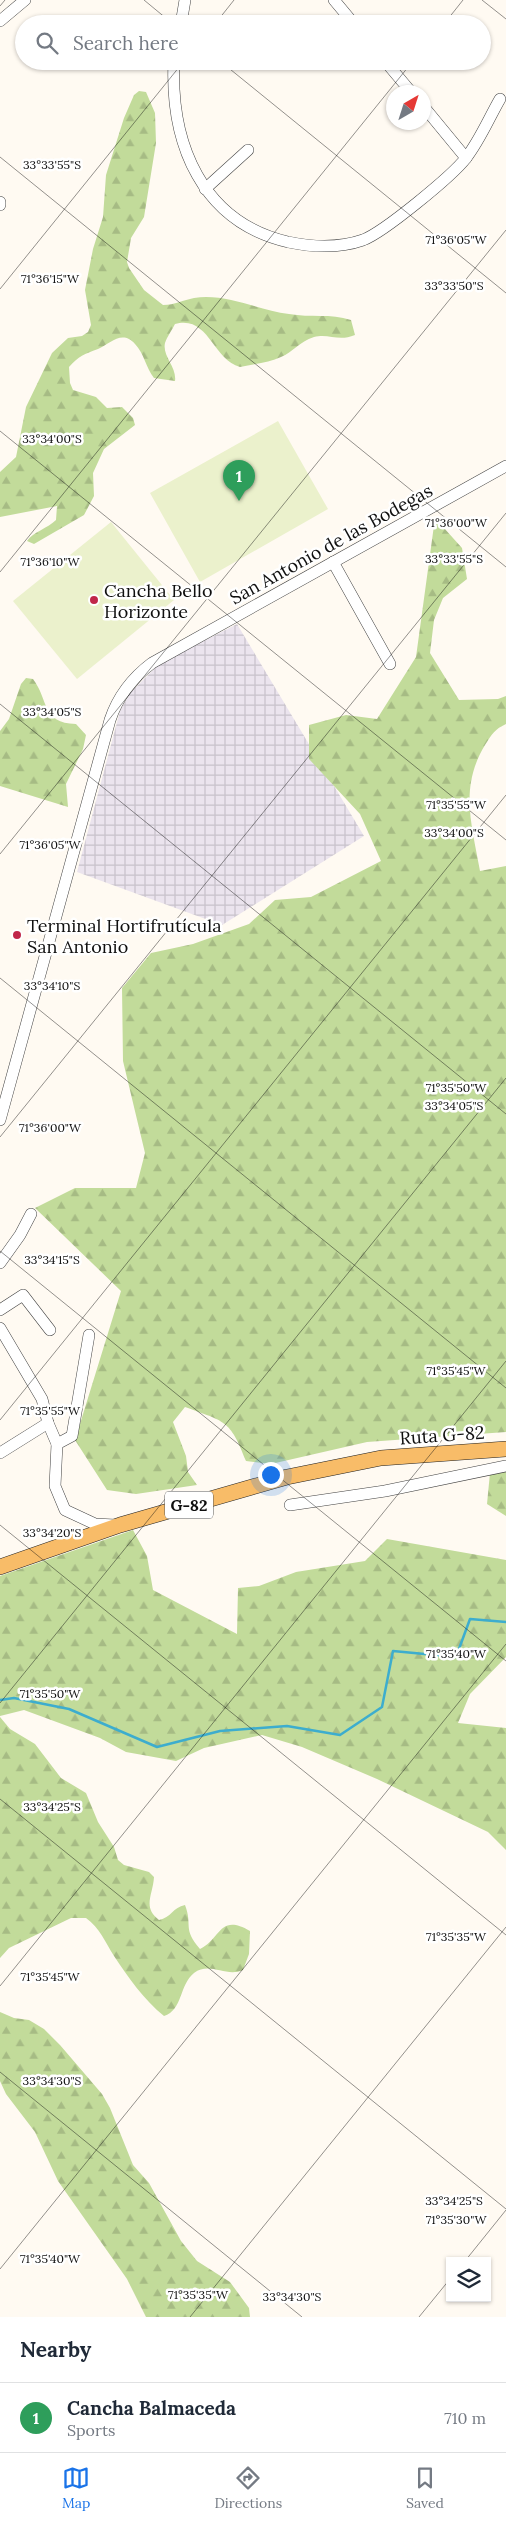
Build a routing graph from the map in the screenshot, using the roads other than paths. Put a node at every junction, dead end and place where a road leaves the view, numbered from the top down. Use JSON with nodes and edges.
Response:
{"nodes":[{"id":1,"x":185,"y":0,"type":"edge"},
{"id":2,"x":334,"y":0,"type":"edge"},
{"id":3,"x":17,"y":2,"type":"edge"},
{"id":4,"x":182,"y":15,"type":"edge"},
{"id":5,"x":346,"y":15,"type":"edge"},
{"id":6,"x":0,"y":21,"type":"edge"},
{"id":7,"x":175,"y":70,"type":"edge"},
{"id":8,"x":393,"y":70,"type":"edge"},
{"id":9,"x":405,"y":85,"type":"edge"},
{"id":10,"x":500,"y":99,"type":"dead end"},
{"id":11,"x":431,"y":116,"type":"edge"},
{"id":12,"x":248,"y":150,"type":"dead end"},
{"id":13,"x":466,"y":158,"type":"junction"},
{"id":14,"x":205,"y":189,"type":"junction"},
{"id":15,"x":506,"y":466,"type":"edge"},
{"id":16,"x":334,"y":562,"type":"junction"},
{"id":17,"x":390,"y":664,"type":"dead end"},
{"id":18,"x":0,"y":1120,"type":"edge"},
{"id":19,"x":30,"y":1214,"type":"dead end"},
{"id":20,"x":0,"y":1263,"type":"edge"},
{"id":21,"x":0,"y":1310,"type":"edge"},
{"id":22,"x":0,"y":1328,"type":"edge"},
{"id":23,"x":50,"y":1330,"type":"dead end"},
{"id":24,"x":89,"y":1335,"type":"dead end"},
{"id":25,"x":48,"y":1423,"type":"junction"},
{"id":26,"x":57,"y":1444,"type":"junction"},
{"id":27,"x":506,"y":1449,"type":"edge"},
{"id":28,"x":0,"y":1453,"type":"edge"},
{"id":29,"x":506,"y":1466,"type":"edge"},
{"id":30,"x":290,"y":1505,"type":"dead end"},
{"id":31,"x":120,"y":1525,"type":"junction"},
{"id":32,"x":0,"y":1567,"type":"edge"}],
"edges":[{"from":1,"to":4,"type":"street"},
{"from":2,"to":5,"type":"street"},
{"from":3,"to":6,"type":"street"},
{"from":7,"to":14,"type":"street"},
{"from":8,"to":9,"type":"street"},
{"from":10,"to":13,"type":"street"},
{"from":11,"to":13,"type":"street"},
{"from":12,"to":14,"type":"street"},
{"from":13,"to":14,"type":"street"},
{"from":15,"to":16,"type":"street","name":"San Antonio de las Bodegas"},
{"from":16,"to":17,"type":"street"},
{"from":16,"to":18,"type":"street","name":"San Antonio de las Bodegas"},
{"from":19,"to":20,"type":"street"},
{"from":21,"to":23,"type":"street"},
{"from":22,"to":25,"type":"street"},
{"from":24,"to":26,"type":"street"},
{"from":25,"to":26,"type":"street"},
{"from":25,"to":28,"type":"street"},
{"from":26,"to":31,"type":"street"},
{"from":27,"to":31,"type":"main road","name":"Ruta G-82","number":"G-82"},
{"from":29,"to":30,"type":"street"},
{"from":31,"to":32,"type":"main road","number":"G-82"}]}
